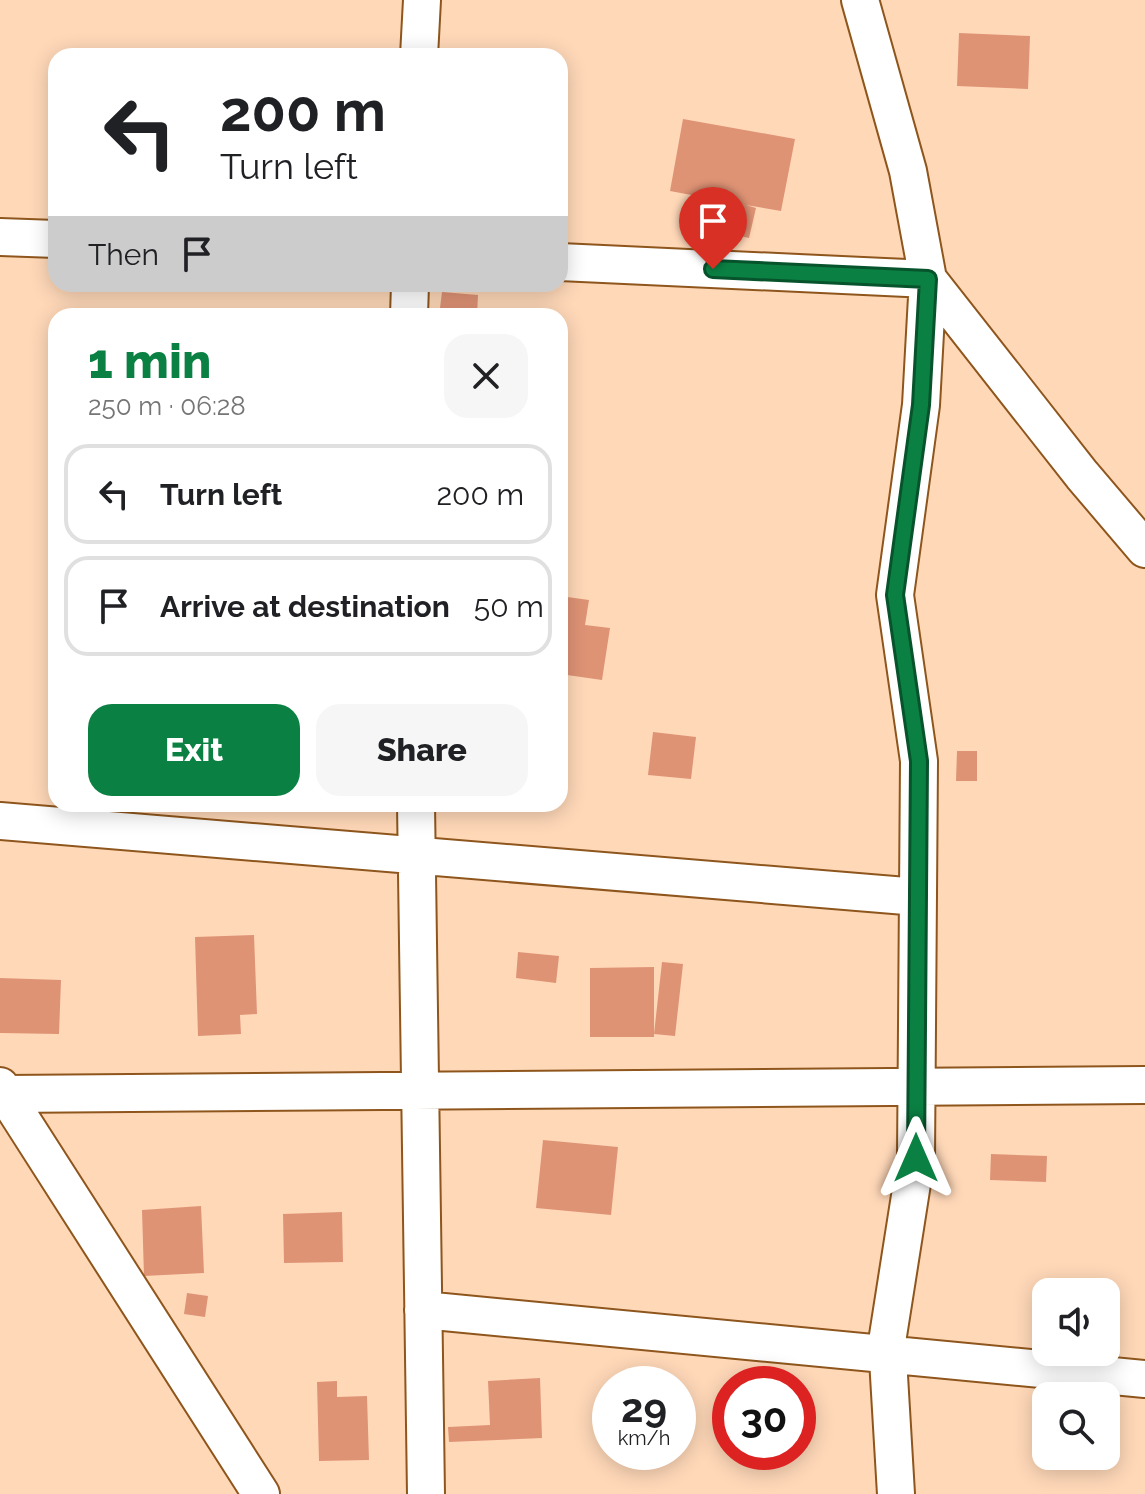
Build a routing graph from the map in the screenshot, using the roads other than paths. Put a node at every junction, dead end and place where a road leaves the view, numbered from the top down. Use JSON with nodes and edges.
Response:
{"nodes":[{"id":1,"x":422,"y":0,"type":"edge"},
{"id":2,"x":860,"y":0,"type":"edge"},
{"id":3,"x":419,"y":48,"type":"edge"},
{"id":4,"x":0,"y":237,"type":"edge"},
{"id":5,"x":48,"y":239,"type":"edge"},
{"id":6,"x":568,"y":262,"type":"edge"},
{"id":7,"x":928,"y":279,"type":"junction"},
{"id":8,"x":1145,"y":549,"type":"edge"},
{"id":9,"x":416,"y":812,"type":"edge"},
{"id":10,"x":0,"y":821,"type":"edge"},
{"id":11,"x":417,"y":856,"type":"junction"},
{"id":12,"x":918,"y":897,"type":"junction"},
{"id":13,"x":1145,"y":1085,"type":"edge"},
{"id":14,"x":917,"y":1087,"type":"junction"},
{"id":15,"x":3,"y":1090,"type":"edge"},
{"id":16,"x":420,"y":1091,"type":"junction"},
{"id":17,"x":423,"y":1310,"type":"junction"},
{"id":18,"x":888,"y":1355,"type":"junction"},
{"id":19,"x":1145,"y":1379,"type":"edge"},
{"id":20,"x":261,"y":1494,"type":"edge"},
{"id":21,"x":426,"y":1494,"type":"edge"},
{"id":22,"x":896,"y":1494,"type":"edge"}],
"edges":[{"from":1,"to":3,"type":"street"},
{"from":2,"to":7,"type":"street"},
{"from":4,"to":5,"type":"street"},
{"from":6,"to":7,"type":"street"},
{"from":7,"to":8,"type":"street"},
{"from":7,"to":12,"type":"street"},
{"from":9,"to":11,"type":"street"},
{"from":10,"to":11,"type":"street"},
{"from":11,"to":12,"type":"street"},
{"from":11,"to":16,"type":"street"},
{"from":12,"to":14,"type":"street"},
{"from":13,"to":14,"type":"street"},
{"from":14,"to":16,"type":"street"},
{"from":14,"to":18,"type":"street"},
{"from":15,"to":16,"type":"street"},
{"from":15,"to":20,"type":"street"},
{"from":16,"to":17,"type":"street"},
{"from":17,"to":18,"type":"street"},
{"from":17,"to":21,"type":"street"},
{"from":18,"to":19,"type":"street"},
{"from":18,"to":22,"type":"street"}]}
